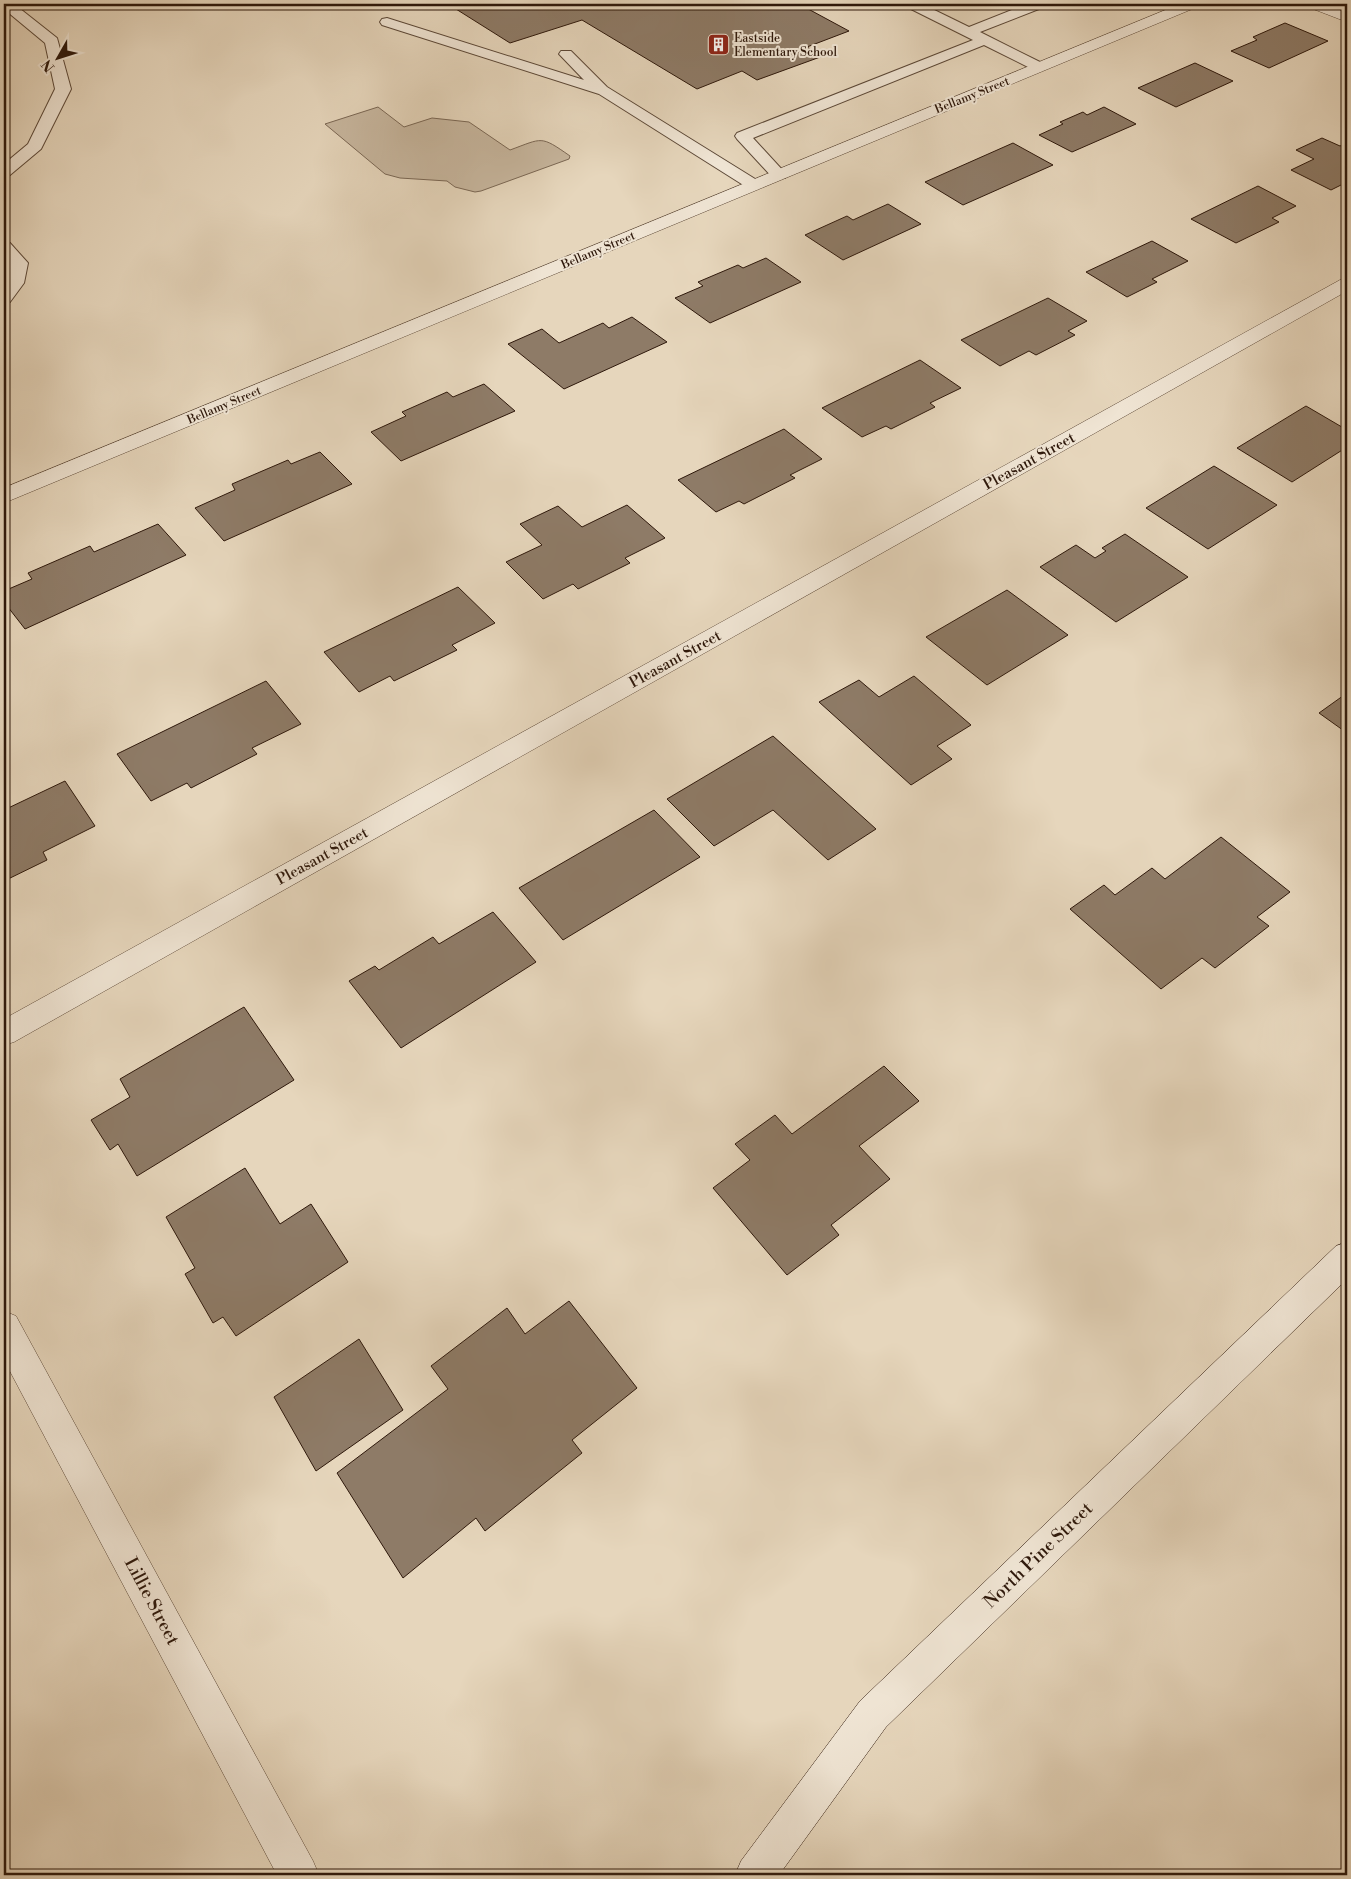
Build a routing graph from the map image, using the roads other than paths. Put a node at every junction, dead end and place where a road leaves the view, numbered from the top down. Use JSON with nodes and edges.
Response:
{"nodes":[{"id":1,"x":6,"y":4,"type":"edge"},
{"id":2,"x":912,"y":4,"type":"edge"},
{"id":3,"x":1039,"y":4,"type":"edge"},
{"id":4,"x":1192,"y":4,"type":"edge"},
{"id":5,"x":1314,"y":4,"type":"edge"},
{"id":6,"x":1347,"y":18,"type":"edge"},
{"id":7,"x":387,"y":22,"type":"dead end"},
{"id":8,"x":968,"y":32,"type":"junction"},
{"id":9,"x":985,"y":40,"type":"junction"},
{"id":10,"x":566,"y":54,"type":"dead end"},
{"id":11,"x":1039,"y":67,"type":"junction"},
{"id":12,"x":604,"y":91,"type":"junction"},
{"id":13,"x":4,"y":172,"type":"edge"},
{"id":14,"x":779,"y":175,"type":"junction"},
{"id":15,"x":754,"y":185,"type":"junction"},
{"id":16,"x":4,"y":247,"type":"edge"},
{"id":17,"x":1347,"y":284,"type":"edge"},
{"id":18,"x":4,"y":298,"type":"edge"},
{"id":19,"x":4,"y":496,"type":"edge"},
{"id":20,"x":4,"y":1033,"type":"edge"},
{"id":21,"x":1347,"y":1257,"type":"edge"},
{"id":22,"x":4,"y":1327,"type":"edge"},
{"id":23,"x":300,"y":1875,"type":"edge"},
{"id":24,"x":755,"y":1875,"type":"edge"}],
"edges":[{"from":1,"to":13,"type":"lane"},
{"from":2,"to":8,"type":"lane"},
{"from":3,"to":8,"type":"lane"},
{"from":4,"to":11,"type":"street","name":"Bellamy Street"},
{"from":5,"to":6,"type":"street"},
{"from":7,"to":12,"type":"lane"},
{"from":8,"to":9,"type":"lane"},
{"from":9,"to":11,"type":"lane"},
{"from":9,"to":14,"type":"lane"},
{"from":10,"to":12,"type":"lane"},
{"from":11,"to":14,"type":"street","name":"Bellamy Street"},
{"from":12,"to":15,"type":"lane"},
{"from":14,"to":15,"type":"street","name":"Bellamy Street"},
{"from":15,"to":19,"type":"street","name":"Bellamy Street"},
{"from":16,"to":18,"type":"lane"},
{"from":17,"to":20,"type":"street","name":"Pleasant Street"},
{"from":21,"to":24,"type":"street","name":"North Pine Street"},
{"from":22,"to":23,"type":"street","name":"Lillie Street"}]}
